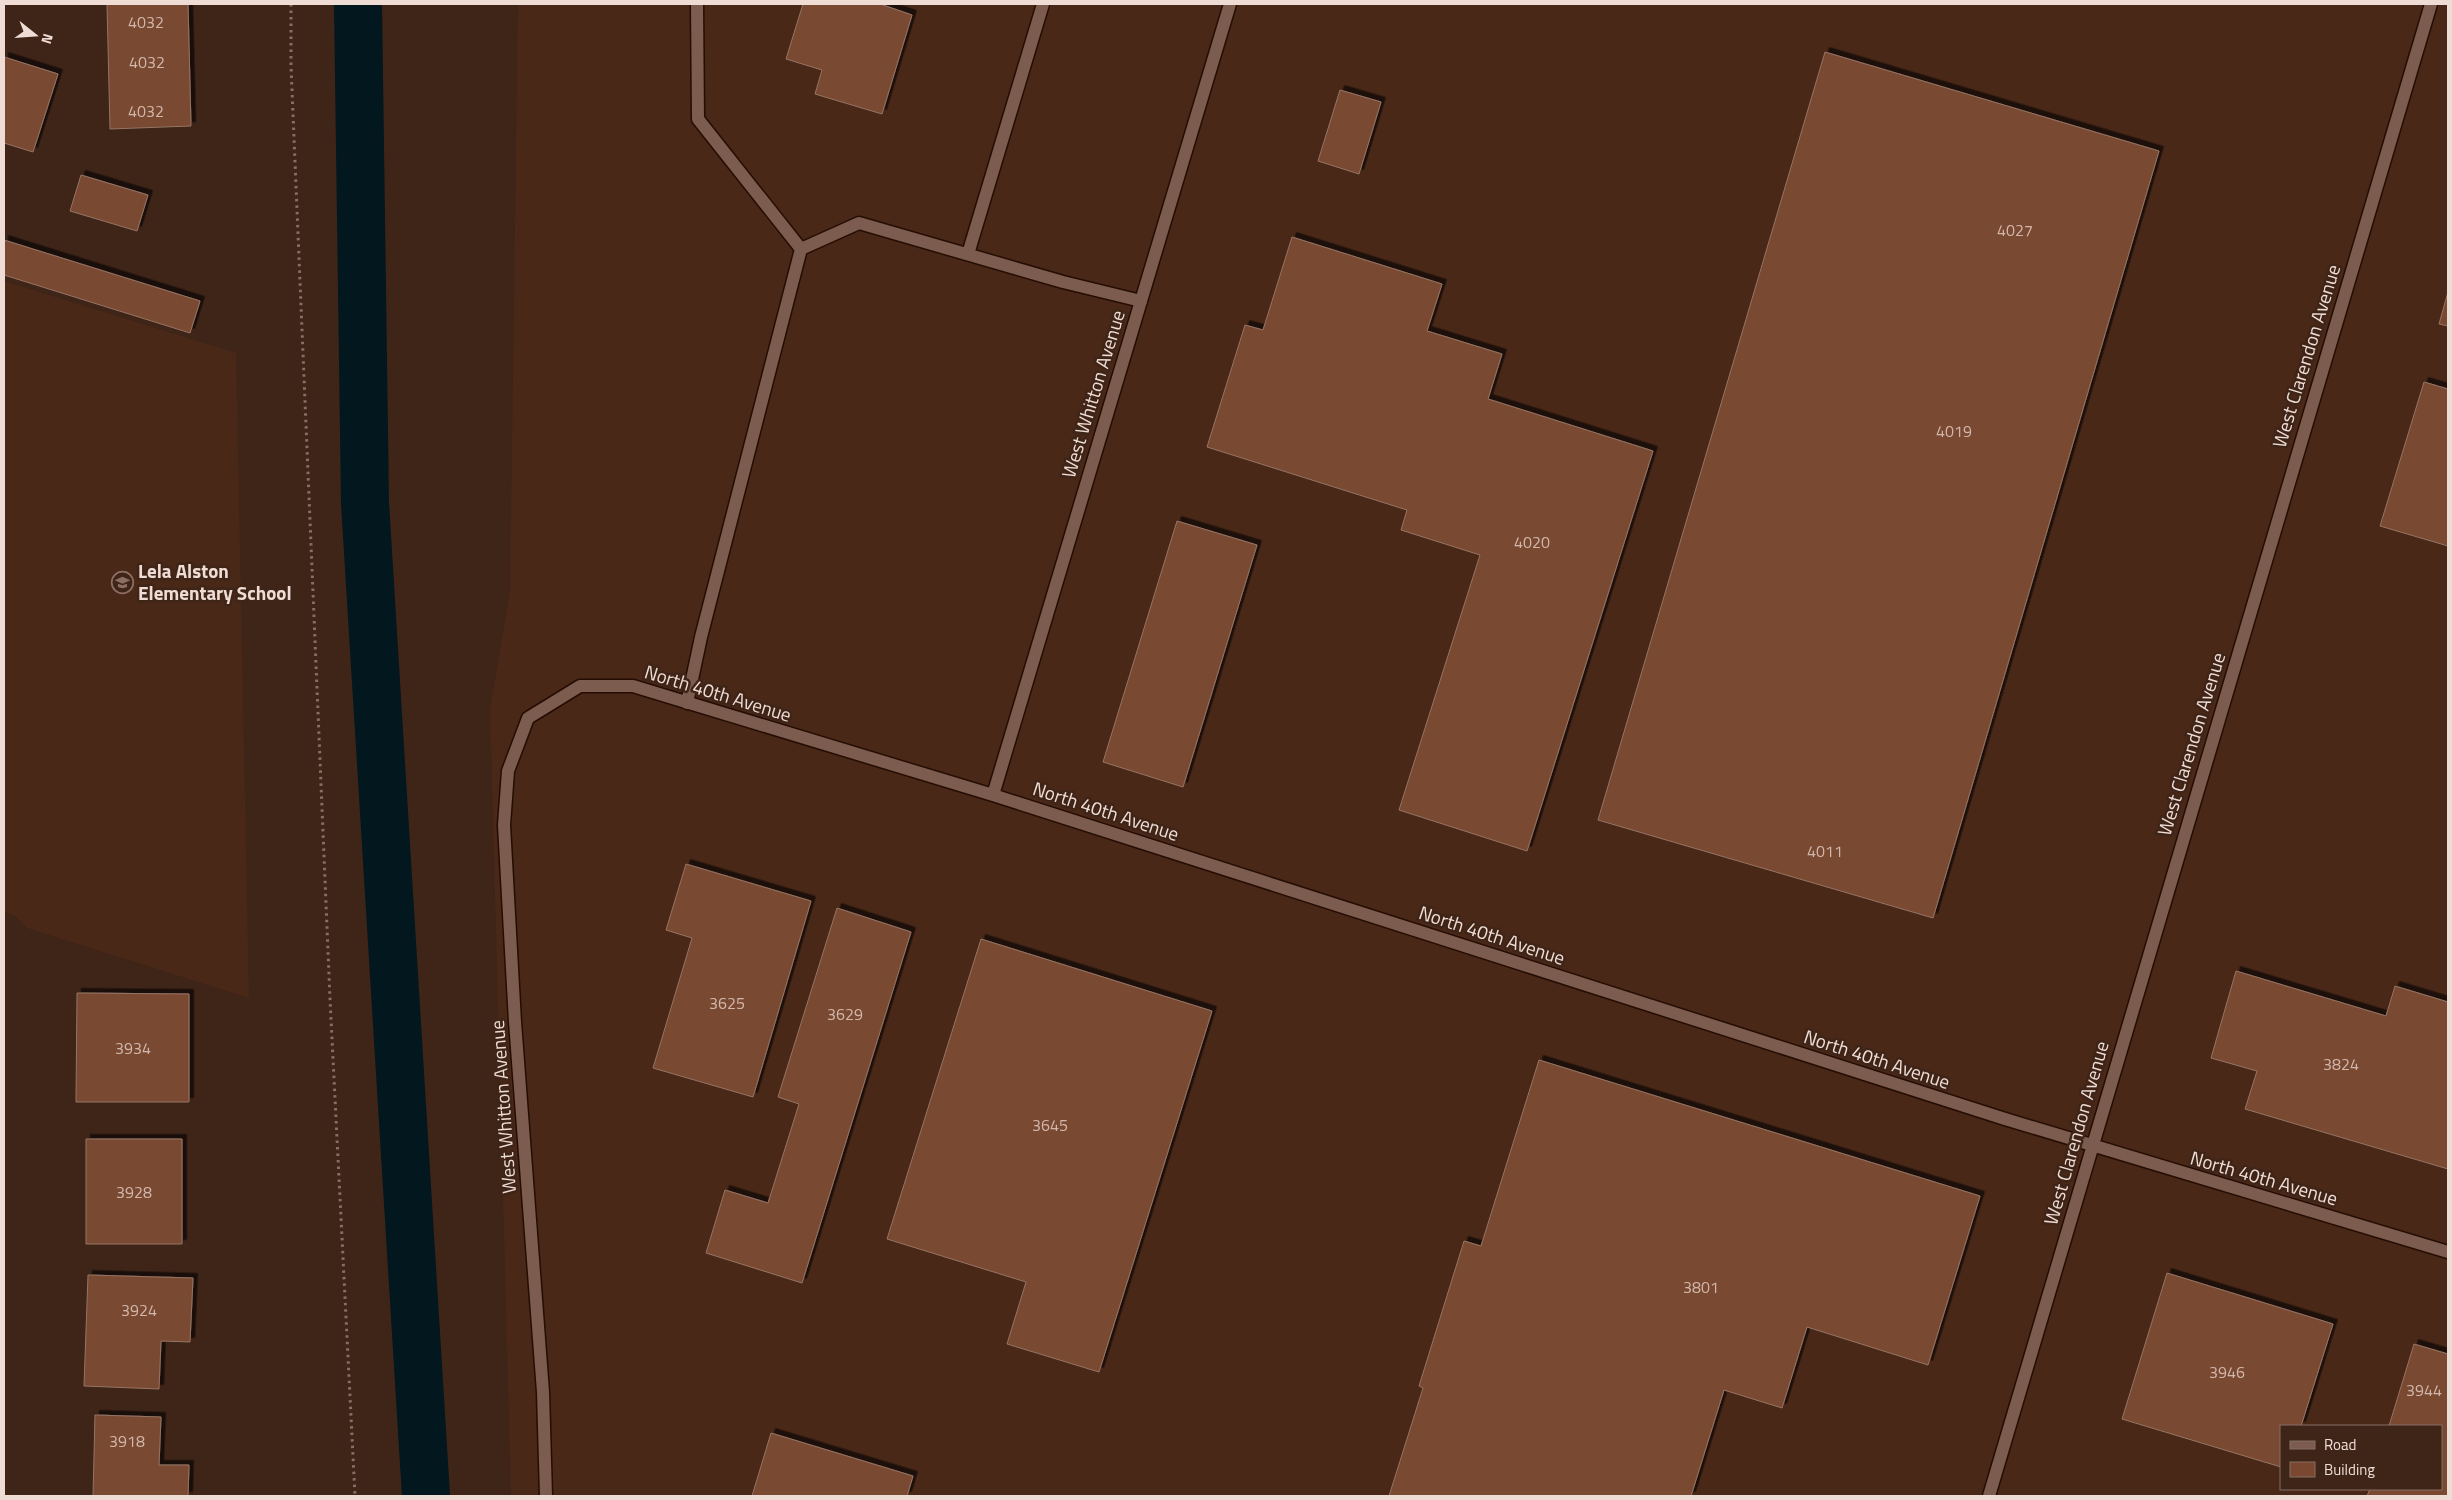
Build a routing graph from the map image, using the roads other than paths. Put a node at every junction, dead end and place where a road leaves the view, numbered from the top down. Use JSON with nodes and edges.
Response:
{"nodes":[{"id":1,"x":697,"y":4,"type":"edge"},
{"id":2,"x":1044,"y":4,"type":"edge"},
{"id":3,"x":1230,"y":4,"type":"edge"},
{"id":4,"x":2431,"y":4,"type":"edge"},
{"id":5,"x":801,"y":249,"type":"junction"},
{"id":6,"x":968,"y":254,"type":"junction"},
{"id":7,"x":1141,"y":301,"type":"junction"},
{"id":8,"x":687,"y":703,"type":"junction"},
{"id":9,"x":528,"y":718,"type":"joint"},
{"id":10,"x":993,"y":795,"type":"junction"},
{"id":11,"x":2091,"y":1146,"type":"junction"},
{"id":12,"x":2448,"y":1252,"type":"edge"},
{"id":13,"x":546,"y":1496,"type":"edge"},
{"id":14,"x":1989,"y":1496,"type":"edge"}],
"edges":[{"from":1,"to":5,"type":"street"},
{"from":2,"to":6,"type":"street"},
{"from":3,"to":7,"type":"street","name":"West Whitton Avenue"},
{"from":4,"to":11,"type":"street","name":"West Clarendon Avenue"},
{"from":5,"to":6,"type":"street"},
{"from":5,"to":8,"type":"street"},
{"from":6,"to":7,"type":"street"},
{"from":7,"to":10,"type":"street","name":"West Whitton Avenue"},
{"from":8,"to":9,"type":"street","name":"North 40th Avenue"},
{"from":8,"to":10,"type":"street","name":"North 40th Avenue"},
{"from":9,"to":13,"type":"street","name":"West Whitton Avenue"},
{"from":10,"to":11,"type":"street","name":"North 40th Avenue"},
{"from":11,"to":12,"type":"street","name":"North 40th Avenue"},
{"from":11,"to":14,"type":"street","name":"West Clarendon Avenue"}]}
